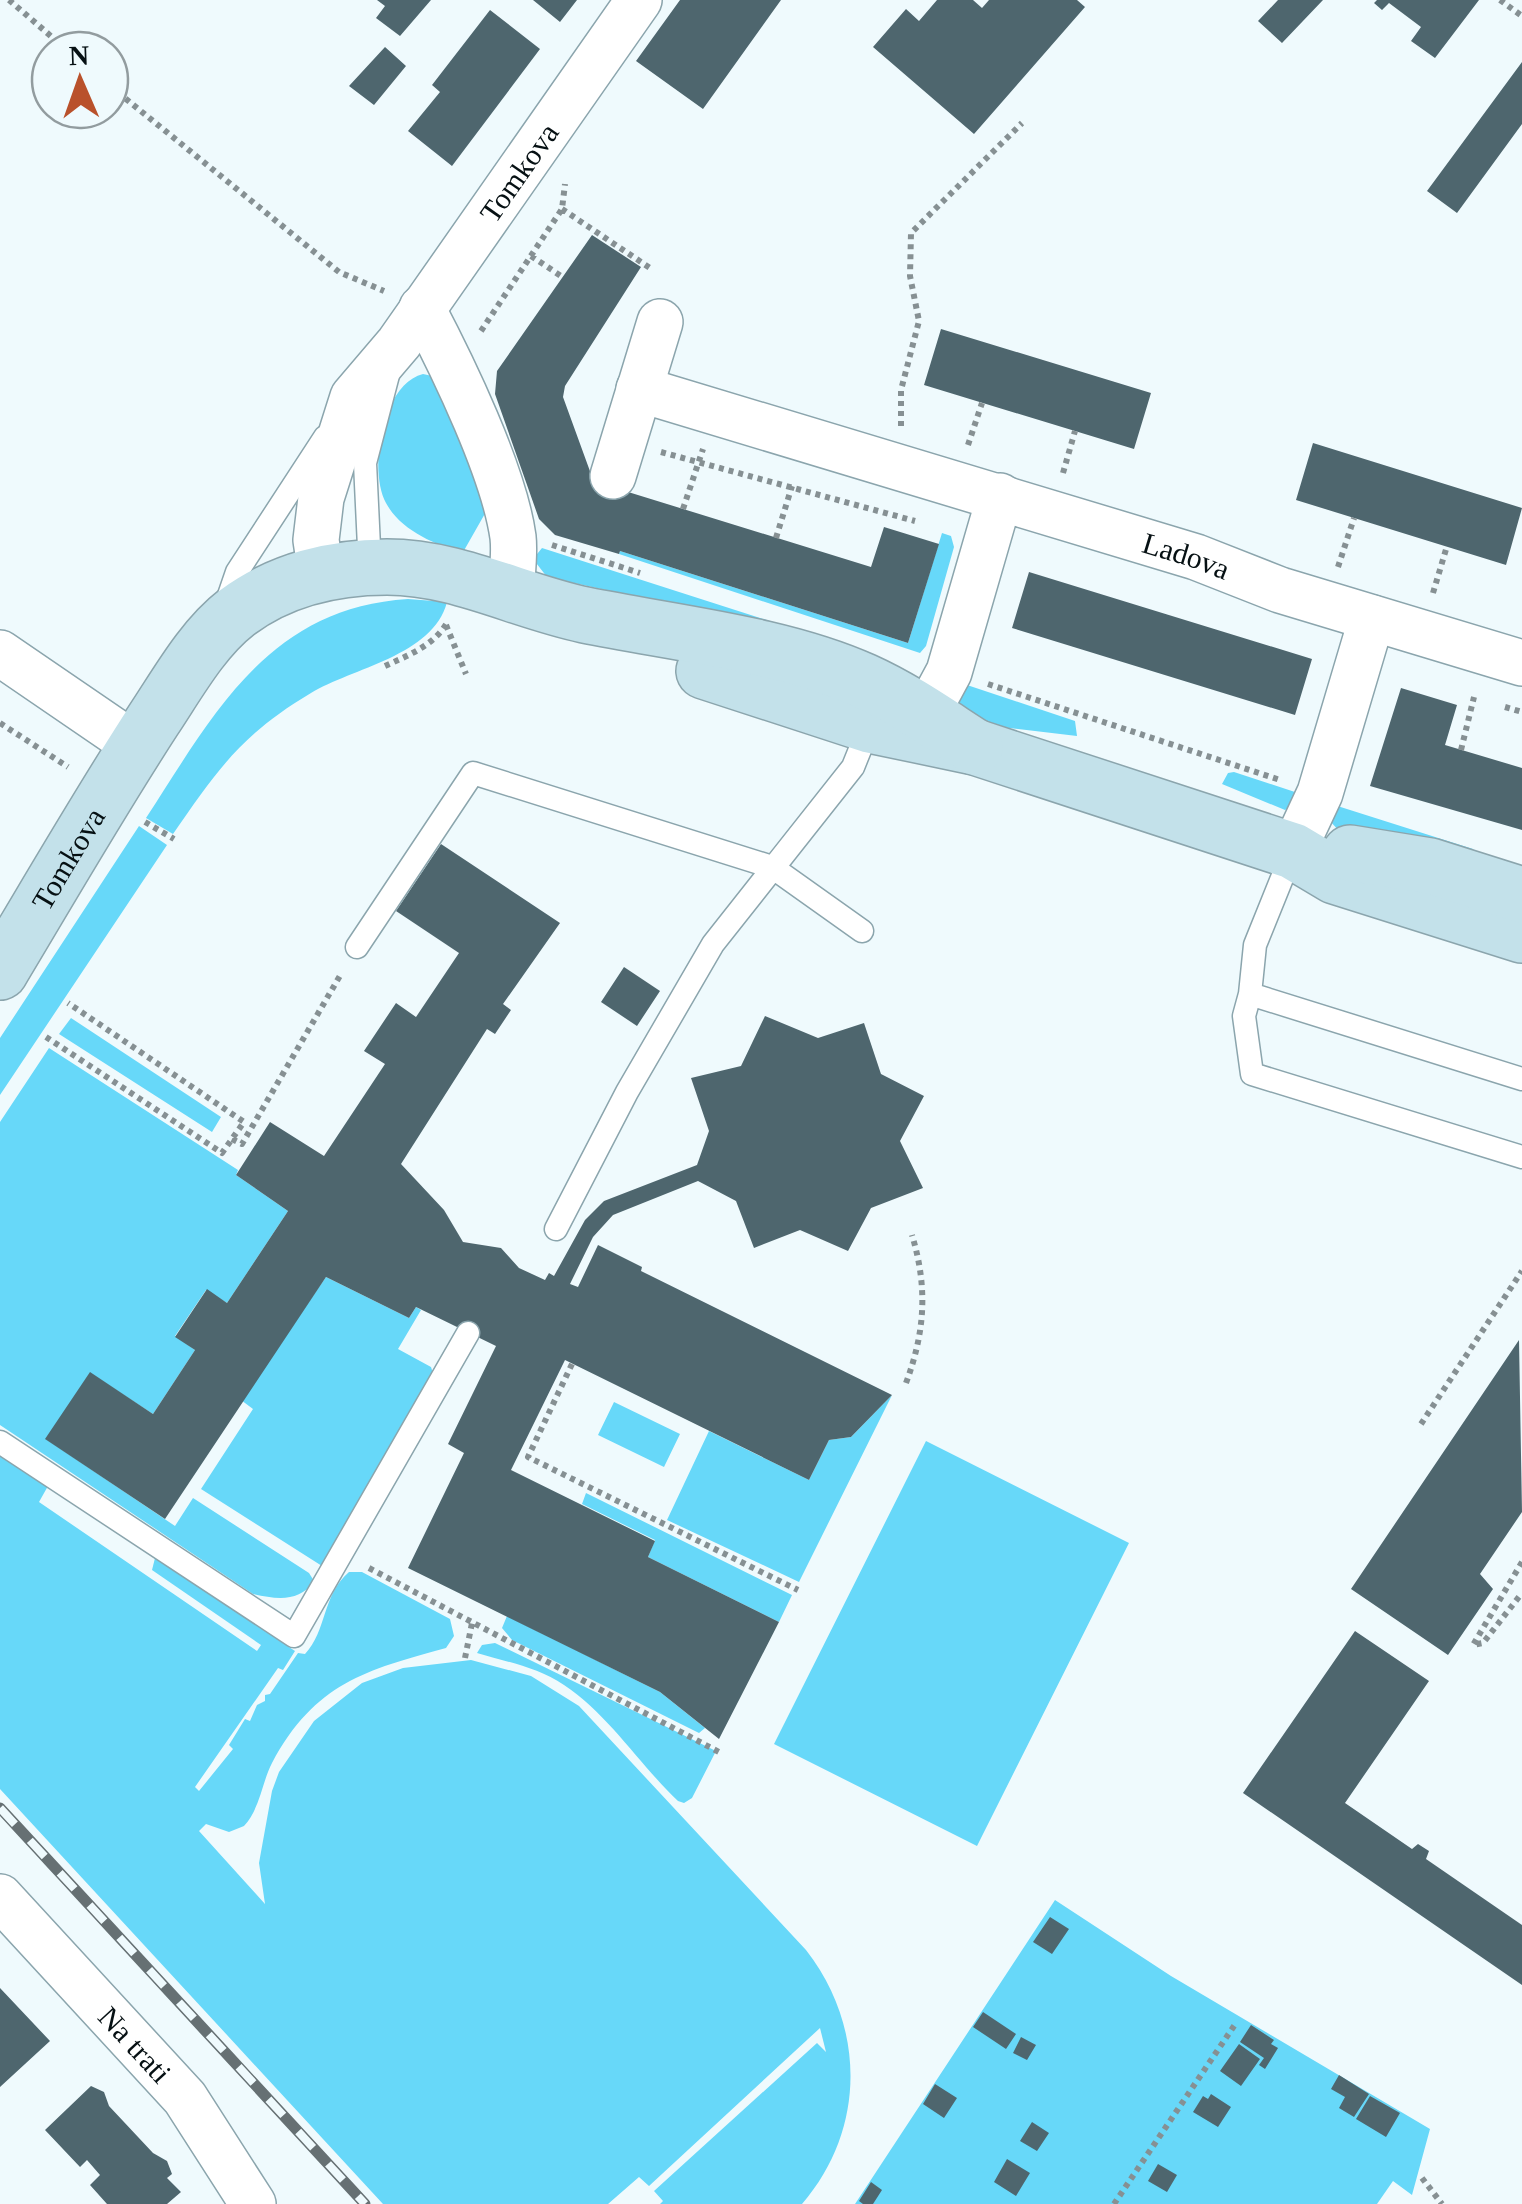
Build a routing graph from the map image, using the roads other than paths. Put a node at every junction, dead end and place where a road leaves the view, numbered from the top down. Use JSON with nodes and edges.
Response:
{"nodes":[{"id":1,"x":639,"y":0,"type":"edge"},
{"id":2,"x":660,"y":322,"type":"dead end"},
{"id":3,"x":410,"y":326,"type":"junction"},
{"id":4,"x":639,"y":388,"type":"junction"},
{"id":5,"x":352,"y":397,"type":"junction"},
{"id":6,"x":612,"y":476,"type":"dead end"},
{"id":7,"x":1000,"y":496,"type":"junction"},
{"id":8,"x":345,"y":571,"type":"junction"},
{"id":9,"x":511,"y":591,"type":"junction"},
{"id":10,"x":1372,"y":618,"type":"junction"},
{"id":11,"x":222,"y":627,"type":"junction"},
{"id":12,"x":0,"y":653,"type":"edge"},
{"id":13,"x":1522,"y":662,"type":"edge"},
{"id":14,"x":904,"y":725,"type":"junction"},
{"id":15,"x":136,"y":746,"type":"junction"},
{"id":16,"x":1293,"y":851,"type":"junction"},
{"id":17,"x":772,"y":867,"type":"junction"},
{"id":18,"x":1522,"y":895,"type":"edge"},
{"id":19,"x":862,"y":930,"type":"dead end"},
{"id":20,"x":1522,"y":936,"type":"edge"},
{"id":21,"x":357,"y":947,"type":"road end"},
{"id":22,"x":0,"y":972,"type":"edge"},
{"id":23,"x":1250,"y":994,"type":"junction"},
{"id":24,"x":1522,"y":1079,"type":"edge"},
{"id":25,"x":1522,"y":1157,"type":"edge"},
{"id":26,"x":556,"y":1229,"type":"dead end"},
{"id":27,"x":468,"y":1333,"type":"dead end"},
{"id":28,"x":0,"y":1442,"type":"edge"},
{"id":29,"x":0,"y":1897,"type":"edge"},
{"id":30,"x":254,"y":2204,"type":"edge"}],
"edges":[{"from":1,"to":3,"type":"street","name":"Tomkova"},
{"from":2,"to":4,"type":"street"},
{"from":3,"to":5,"type":"street","name":"Tomkova"},
{"from":3,"to":8,"type":"lane","name":"Tomkova"},
{"from":3,"to":9,"type":"street"},
{"from":4,"to":6,"type":"street"},
{"from":4,"to":7,"type":"street","name":"Ladova"},
{"from":5,"to":8,"type":"street","name":"Tomkova"},
{"from":5,"to":11,"type":"lane","name":"Tomkova"},
{"from":7,"to":10,"type":"street","name":"Ladova"},
{"from":7,"to":14,"type":"street"},
{"from":8,"to":9,"type":"main road"},
{"from":8,"to":11,"type":"main road","name":"Tomkova"},
{"from":9,"to":14,"type":"main road"},
{"from":10,"to":13,"type":"street","name":"Ladova"},
{"from":10,"to":16,"type":"street"},
{"from":11,"to":15,"type":"main road","name":"Tomkova"},
{"from":12,"to":15,"type":"street"},
{"from":14,"to":16,"type":"main road"},
{"from":14,"to":17,"type":"lane"},
{"from":15,"to":22,"type":"main road","name":"Tomkova"},
{"from":16,"to":18,"type":"main road"},
{"from":16,"to":20,"type":"main road"},
{"from":16,"to":23,"type":"lane"},
{"from":17,"to":19,"type":"lane"},
{"from":17,"to":21,"type":"lane"},
{"from":17,"to":26,"type":"lane"},
{"from":23,"to":24,"type":"lane"},
{"from":23,"to":25,"type":"lane"},
{"from":27,"to":28,"type":"lane"},
{"from":29,"to":30,"type":"street","name":"Na trati"}]}
